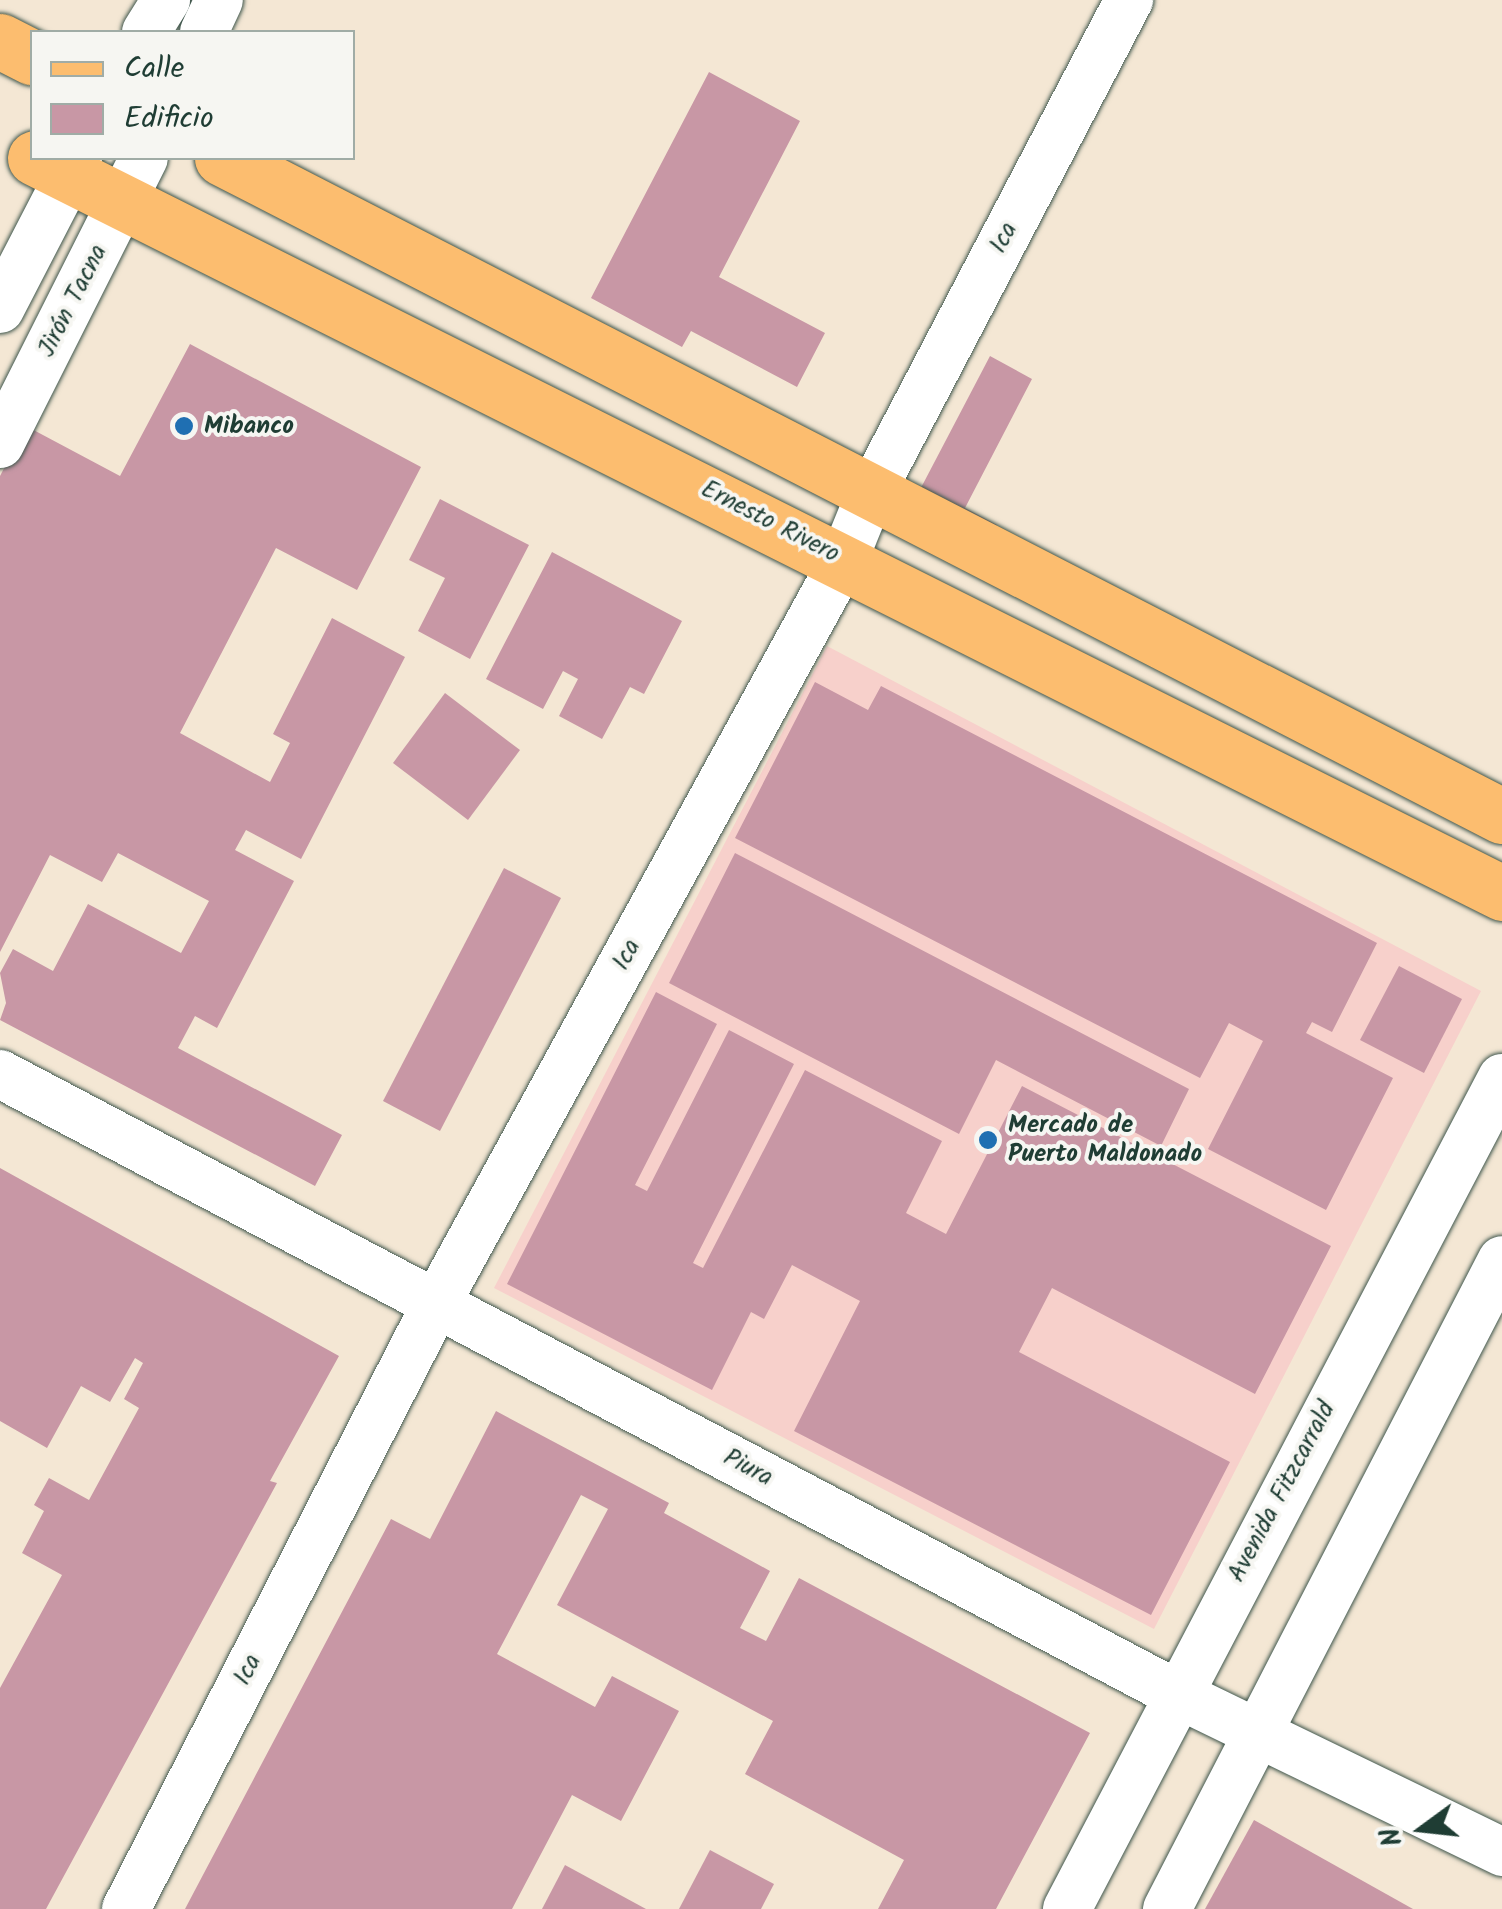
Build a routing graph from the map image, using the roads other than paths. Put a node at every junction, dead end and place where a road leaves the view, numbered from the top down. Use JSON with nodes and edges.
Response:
{"nodes":[{"id":1,"x":166,"y":0,"type":"edge"},
{"id":2,"x":219,"y":0,"type":"edge"},
{"id":3,"x":1128,"y":0,"type":"edge"},
{"id":4,"x":147,"y":30,"type":"edge"},
{"id":5,"x":205,"y":30,"type":"edge"},
{"id":6,"x":0,"y":41,"type":"edge"},
{"id":7,"x":30,"y":56,"type":"edge"},
{"id":8,"x":0,"y":140,"type":"edge"},
{"id":9,"x":30,"y":152,"type":"edge"},
{"id":10,"x":226,"y":160,"type":"edge"},
{"id":11,"x":54,"y":161,"type":"edge"},
{"id":12,"x":135,"y":178,"type":"edge"},
{"id":13,"x":0,"y":308,"type":"edge"},
{"id":14,"x":0,"y":444,"type":"edge"},
{"id":15,"x":870,"y":495,"type":"junction"},
{"id":16,"x":844,"y":560,"type":"junction"},
{"id":17,"x":1502,"y":816,"type":"edge"},
{"id":18,"x":1502,"y":893,"type":"edge"},
{"id":19,"x":0,"y":1074,"type":"edge"},
{"id":20,"x":1502,"y":1078,"type":"edge"},
{"id":21,"x":1502,"y":1260,"type":"edge"},
{"id":22,"x":436,"y":1304,"type":"junction"},
{"id":23,"x":1175,"y":1692,"type":"junction"},
{"id":24,"x":1258,"y":1728,"type":"junction"},
{"id":25,"x":1502,"y":1852,"type":"edge"},
{"id":26,"x":126,"y":1909,"type":"edge"},
{"id":27,"x":1067,"y":1909,"type":"edge"},
{"id":28,"x":1167,"y":1909,"type":"edge"}],
"edges":[{"from":1,"to":4,"type":"street"},
{"from":2,"to":5,"type":"street"},
{"from":3,"to":15,"type":"street","name":"Ica"},
{"from":6,"to":7,"type":"main road"},
{"from":8,"to":9,"type":"main road","name":"Ernesto Rivero"},
{"from":10,"to":15,"type":"main road"},
{"from":11,"to":12,"type":"main road","name":"Ernesto Rivero"},
{"from":11,"to":13,"type":"street"},
{"from":12,"to":14,"type":"street","name":"Jirón Tacna"},
{"from":12,"to":16,"type":"main road","name":"Ernesto Rivero"},
{"from":15,"to":16,"type":"street","name":"Ica"},
{"from":15,"to":17,"type":"main road"},
{"from":16,"to":18,"type":"main road","name":"Ernesto Rivero"},
{"from":16,"to":22,"type":"street","name":"Ica"},
{"from":19,"to":22,"type":"street","name":"Piura"},
{"from":20,"to":23,"type":"street","name":"Avenida Fitzcarrald"},
{"from":21,"to":24,"type":"street"},
{"from":22,"to":23,"type":"street","name":"Piura"},
{"from":22,"to":26,"type":"street","name":"Ica"},
{"from":23,"to":24,"type":"street","name":"Piura"},
{"from":23,"to":27,"type":"street","name":"Avenida Fitzcarrald"},
{"from":24,"to":25,"type":"street","name":"Piura"},
{"from":24,"to":28,"type":"street"}]}
